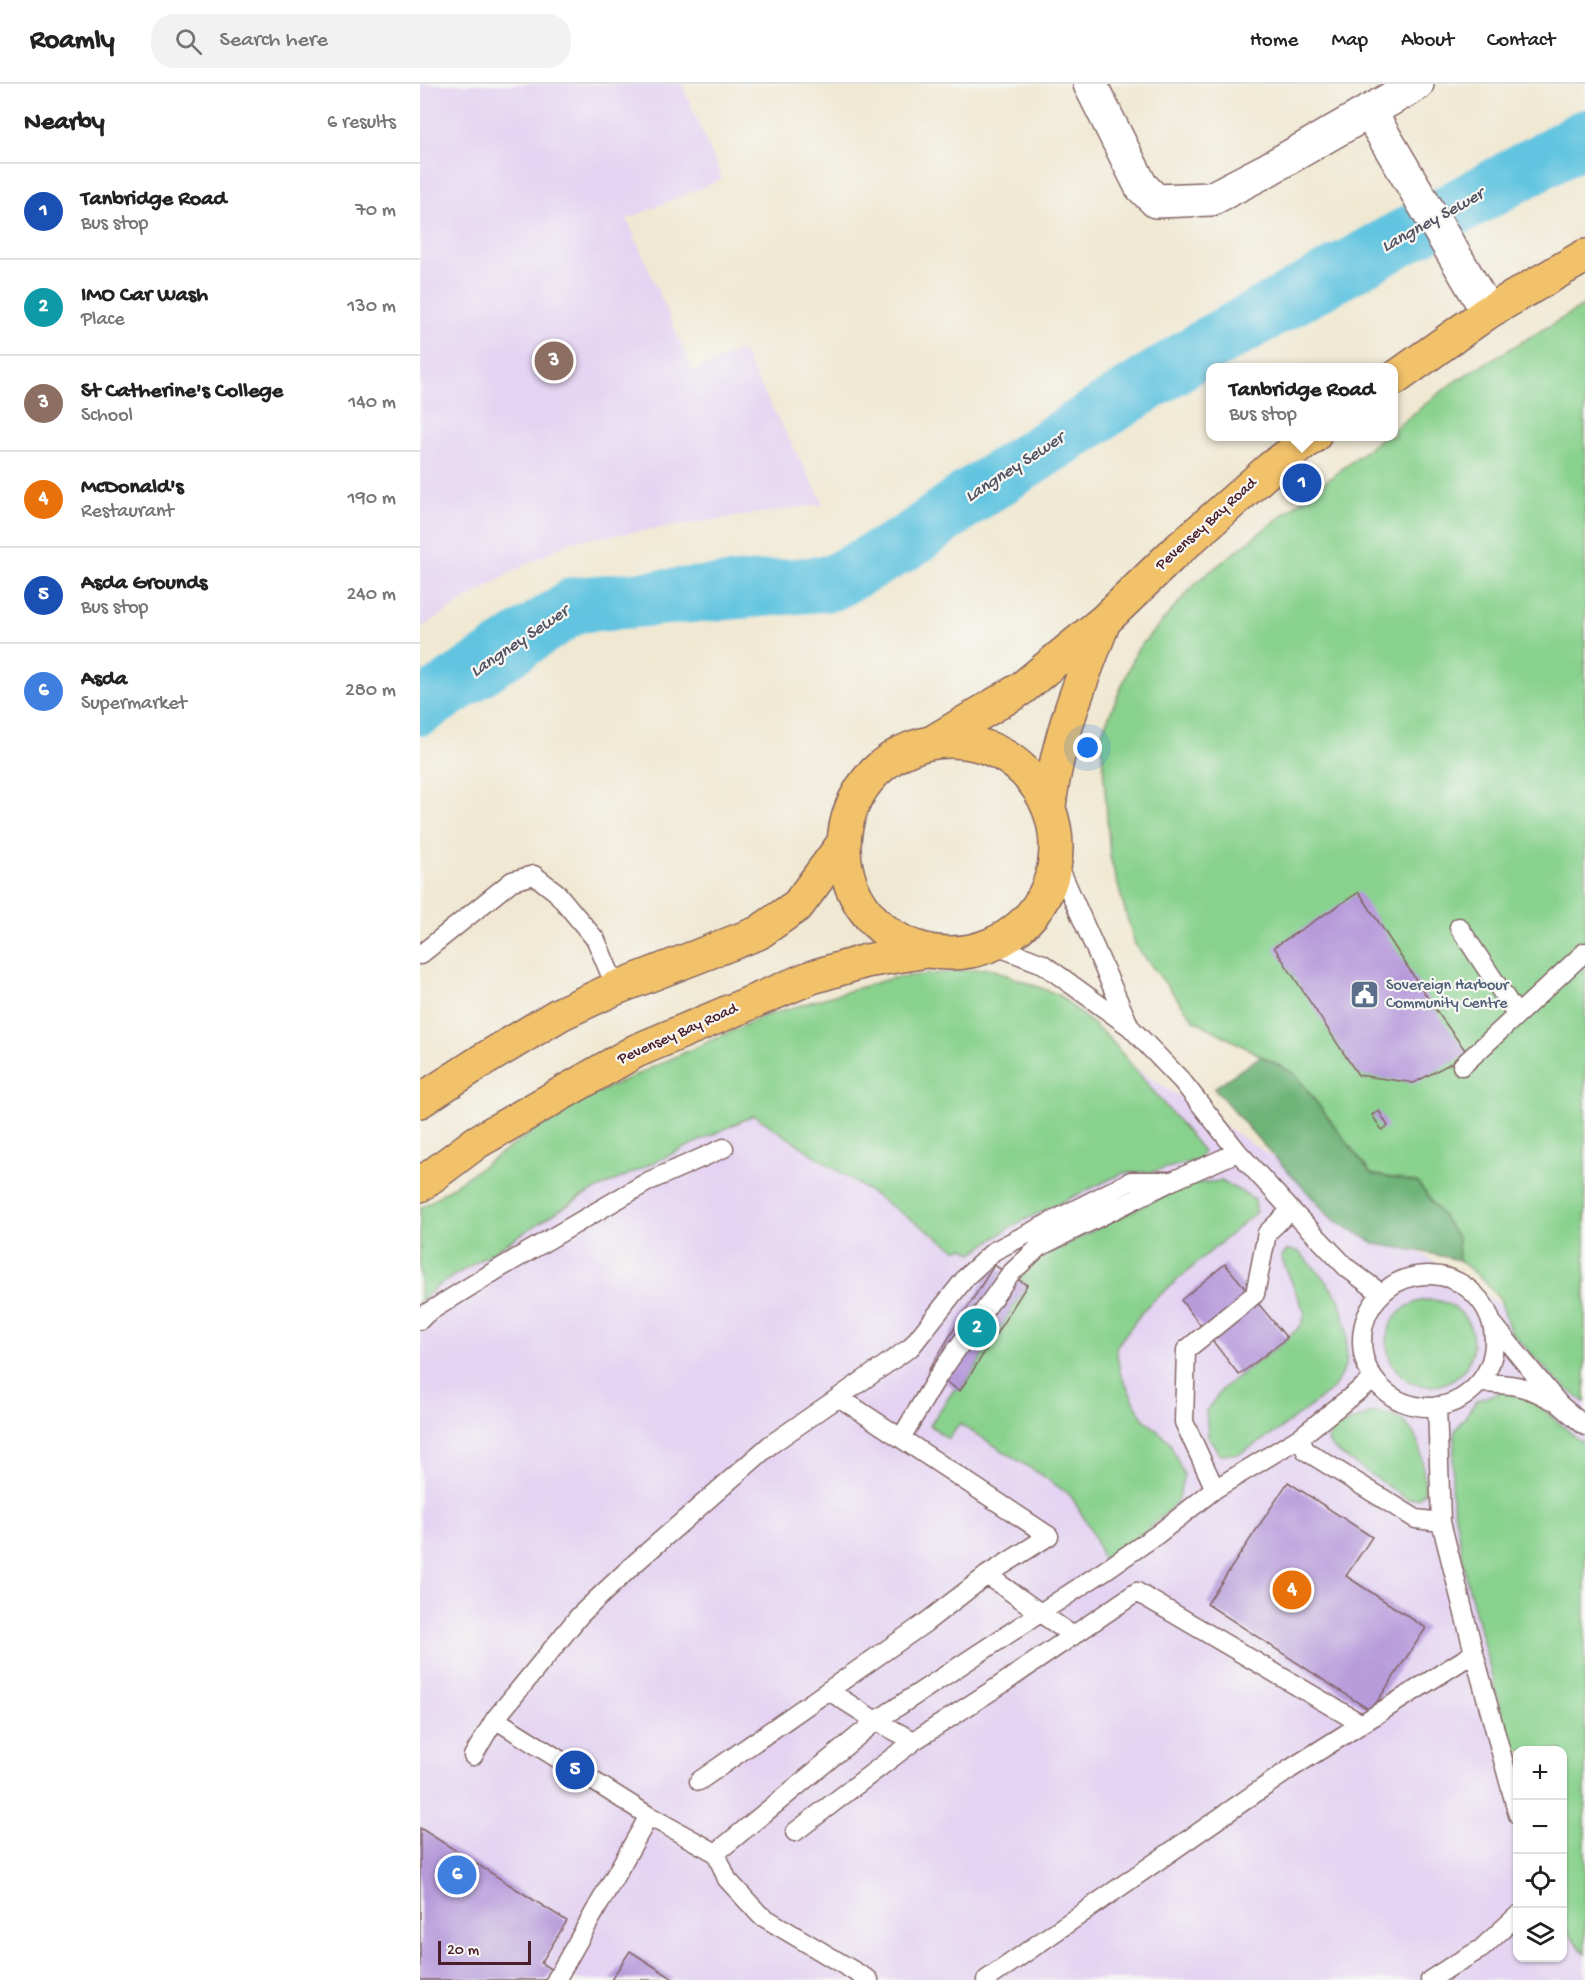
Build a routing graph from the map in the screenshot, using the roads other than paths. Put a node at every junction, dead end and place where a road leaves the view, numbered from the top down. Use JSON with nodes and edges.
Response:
{"nodes":[{"id":1,"x":1090,"y":84,"type":"edge"},
{"id":2,"x":1417,"y":84,"type":"edge"},
{"id":3,"x":1369,"y":111,"type":"junction"},
{"id":4,"x":1585,"y":256,"type":"edge"},
{"id":5,"x":1488,"y":312,"type":"junction"},
{"id":6,"x":1398,"y":376,"type":"edge"},
{"id":7,"x":1307,"y":441,"type":"edge"},
{"id":8,"x":1105,"y":620,"type":"junction"},
{"id":9,"x":932,"y":742,"type":"junction"},
{"id":10,"x":1049,"y":806,"type":"junction"},
{"id":11,"x":843,"y":844,"type":"junction"},
{"id":12,"x":1056,"y":858,"type":"junction"},
{"id":13,"x":1459,"y":927,"type":"dead end"},
{"id":14,"x":991,"y":944,"type":"junction"},
{"id":15,"x":927,"y":951,"type":"junction"},
{"id":16,"x":1585,"y":952,"type":"edge"},
{"id":17,"x":420,"y":955,"type":"edge"},
{"id":18,"x":616,"y":988,"type":"junction"},
{"id":19,"x":1517,"y":1015,"type":"junction"},
{"id":20,"x":1130,"y":1027,"type":"junction"},
{"id":21,"x":1462,"y":1066,"type":"dead end"},
{"id":22,"x":420,"y":1101,"type":"edge"},
{"id":23,"x":724,"y":1148,"type":"dead end"},
{"id":24,"x":1238,"y":1152,"type":"junction"},
{"id":25,"x":1172,"y":1181,"type":"junction"},
{"id":26,"x":420,"y":1185,"type":"edge"},
{"id":27,"x":1291,"y":1210,"type":"junction"},
{"id":28,"x":1382,"y":1294,"type":"junction"},
{"id":29,"x":420,"y":1320,"type":"edge"},
{"id":30,"x":1493,"y":1324,"type":"junction"},
{"id":31,"x":1373,"y":1379,"type":"junction"},
{"id":32,"x":1480,"y":1383,"type":"junction"},
{"id":33,"x":840,"y":1398,"type":"junction"},
{"id":34,"x":1559,"y":1404,"type":"junction"},
{"id":35,"x":1437,"y":1406,"type":"junction"},
{"id":36,"x":1585,"y":1426,"type":"edge"},
{"id":37,"x":901,"y":1438,"type":"junction"},
{"id":38,"x":1299,"y":1438,"type":"junction"},
{"id":39,"x":1215,"y":1489,"type":"junction"},
{"id":40,"x":1441,"y":1522,"type":"junction"},
{"id":41,"x":987,"y":1575,"type":"junction"},
{"id":42,"x":1041,"y":1614,"type":"junction"},
{"id":43,"x":1073,"y":1636,"type":"junction"},
{"id":44,"x":1474,"y":1653,"type":"junction"},
{"id":45,"x":829,"y":1691,"type":"junction"},
{"id":46,"x":495,"y":1719,"type":"junction"},
{"id":47,"x":876,"y":1721,"type":"junction"},
{"id":48,"x":1360,"y":1723,"type":"junction"},
{"id":49,"x":914,"y":1741,"type":"junction"},
{"id":50,"x":473,"y":1756,"type":"dead end"},
{"id":51,"x":699,"y":1781,"type":"dead end"},
{"id":52,"x":1514,"y":1800,"type":"edge"},
{"id":53,"x":649,"y":1816,"type":"junction"},
{"id":54,"x":795,"y":1832,"type":"dead end"},
{"id":55,"x":716,"y":1853,"type":"junction"},
{"id":56,"x":1513,"y":1920,"type":"edge"},
{"id":57,"x":556,"y":1980,"type":"edge"},
{"id":58,"x":869,"y":1980,"type":"edge"},
{"id":59,"x":986,"y":1980,"type":"edge"},
{"id":60,"x":1430,"y":1980,"type":"edge"}],
"edges":[{"from":1,"to":3,"type":"street"},
{"from":2,"to":3,"type":"street"},
{"from":3,"to":5,"type":"street"},
{"from":4,"to":5,"type":"main road"},
{"from":5,"to":6,"type":"main road"},
{"from":7,"to":8,"type":"main road","name":"Pevensey Bay Road"},
{"from":8,"to":9,"type":"main road","name":"Pevensey Bay Road"},
{"from":8,"to":10,"type":"main road","name":"Pevensey Bay Road"},
{"from":9,"to":10,"type":"main road"},
{"from":9,"to":11,"type":"main road"},
{"from":10,"to":12,"type":"main road"},
{"from":11,"to":15,"type":"main road"},
{"from":11,"to":18,"type":"main road"},
{"from":12,"to":14,"type":"main road"},
{"from":12,"to":20,"type":"lane"},
{"from":13,"to":19,"type":"lane"},
{"from":14,"to":15,"type":"main road"},
{"from":14,"to":20,"type":"lane"},
{"from":15,"to":26,"type":"main road","name":"Pevensey Bay Road"},
{"from":16,"to":19,"type":"lane"},
{"from":17,"to":18,"type":"lane"},
{"from":18,"to":22,"type":"main road"},
{"from":19,"to":21,"type":"lane"},
{"from":20,"to":24,"type":"lane"},
{"from":23,"to":29,"type":"lane"},
{"from":24,"to":25,"type":"lane"},
{"from":24,"to":27,"type":"lane"},
{"from":25,"to":33,"type":"lane"},
{"from":25,"to":37,"type":"lane"},
{"from":27,"to":28,"type":"lane"},
{"from":27,"to":39,"type":"lane"},
{"from":28,"to":30,"type":"lane"},
{"from":28,"to":31,"type":"lane"},
{"from":30,"to":32,"type":"lane"},
{"from":30,"to":34,"type":"lane"},
{"from":31,"to":35,"type":"lane"},
{"from":31,"to":38,"type":"lane"},
{"from":32,"to":34,"type":"lane"},
{"from":32,"to":35,"type":"lane"},
{"from":33,"to":37,"type":"lane"},
{"from":33,"to":46,"type":"lane"},
{"from":34,"to":36,"type":"lane"},
{"from":35,"to":40,"type":"lane"},
{"from":37,"to":41,"type":"lane"},
{"from":38,"to":39,"type":"lane"},
{"from":38,"to":40,"type":"lane"},
{"from":39,"to":42,"type":"lane"},
{"from":40,"to":44,"type":"lane"},
{"from":41,"to":42,"type":"lane"},
{"from":41,"to":45,"type":"lane"},
{"from":42,"to":43,"type":"lane"},
{"from":42,"to":47,"type":"lane"},
{"from":43,"to":48,"type":"lane"},
{"from":43,"to":49,"type":"lane"},
{"from":44,"to":48,"type":"lane"},
{"from":44,"to":52,"type":"lane"},
{"from":45,"to":47,"type":"lane"},
{"from":45,"to":51,"type":"lane"},
{"from":46,"to":50,"type":"lane"},
{"from":46,"to":53,"type":"lane"},
{"from":47,"to":49,"type":"lane"},
{"from":47,"to":55,"type":"lane"},
{"from":48,"to":59,"type":"lane"},
{"from":49,"to":54,"type":"lane"},
{"from":53,"to":55,"type":"lane"},
{"from":53,"to":57,"type":"lane"},
{"from":55,"to":58,"type":"lane"},
{"from":56,"to":60,"type":"lane"}]}
